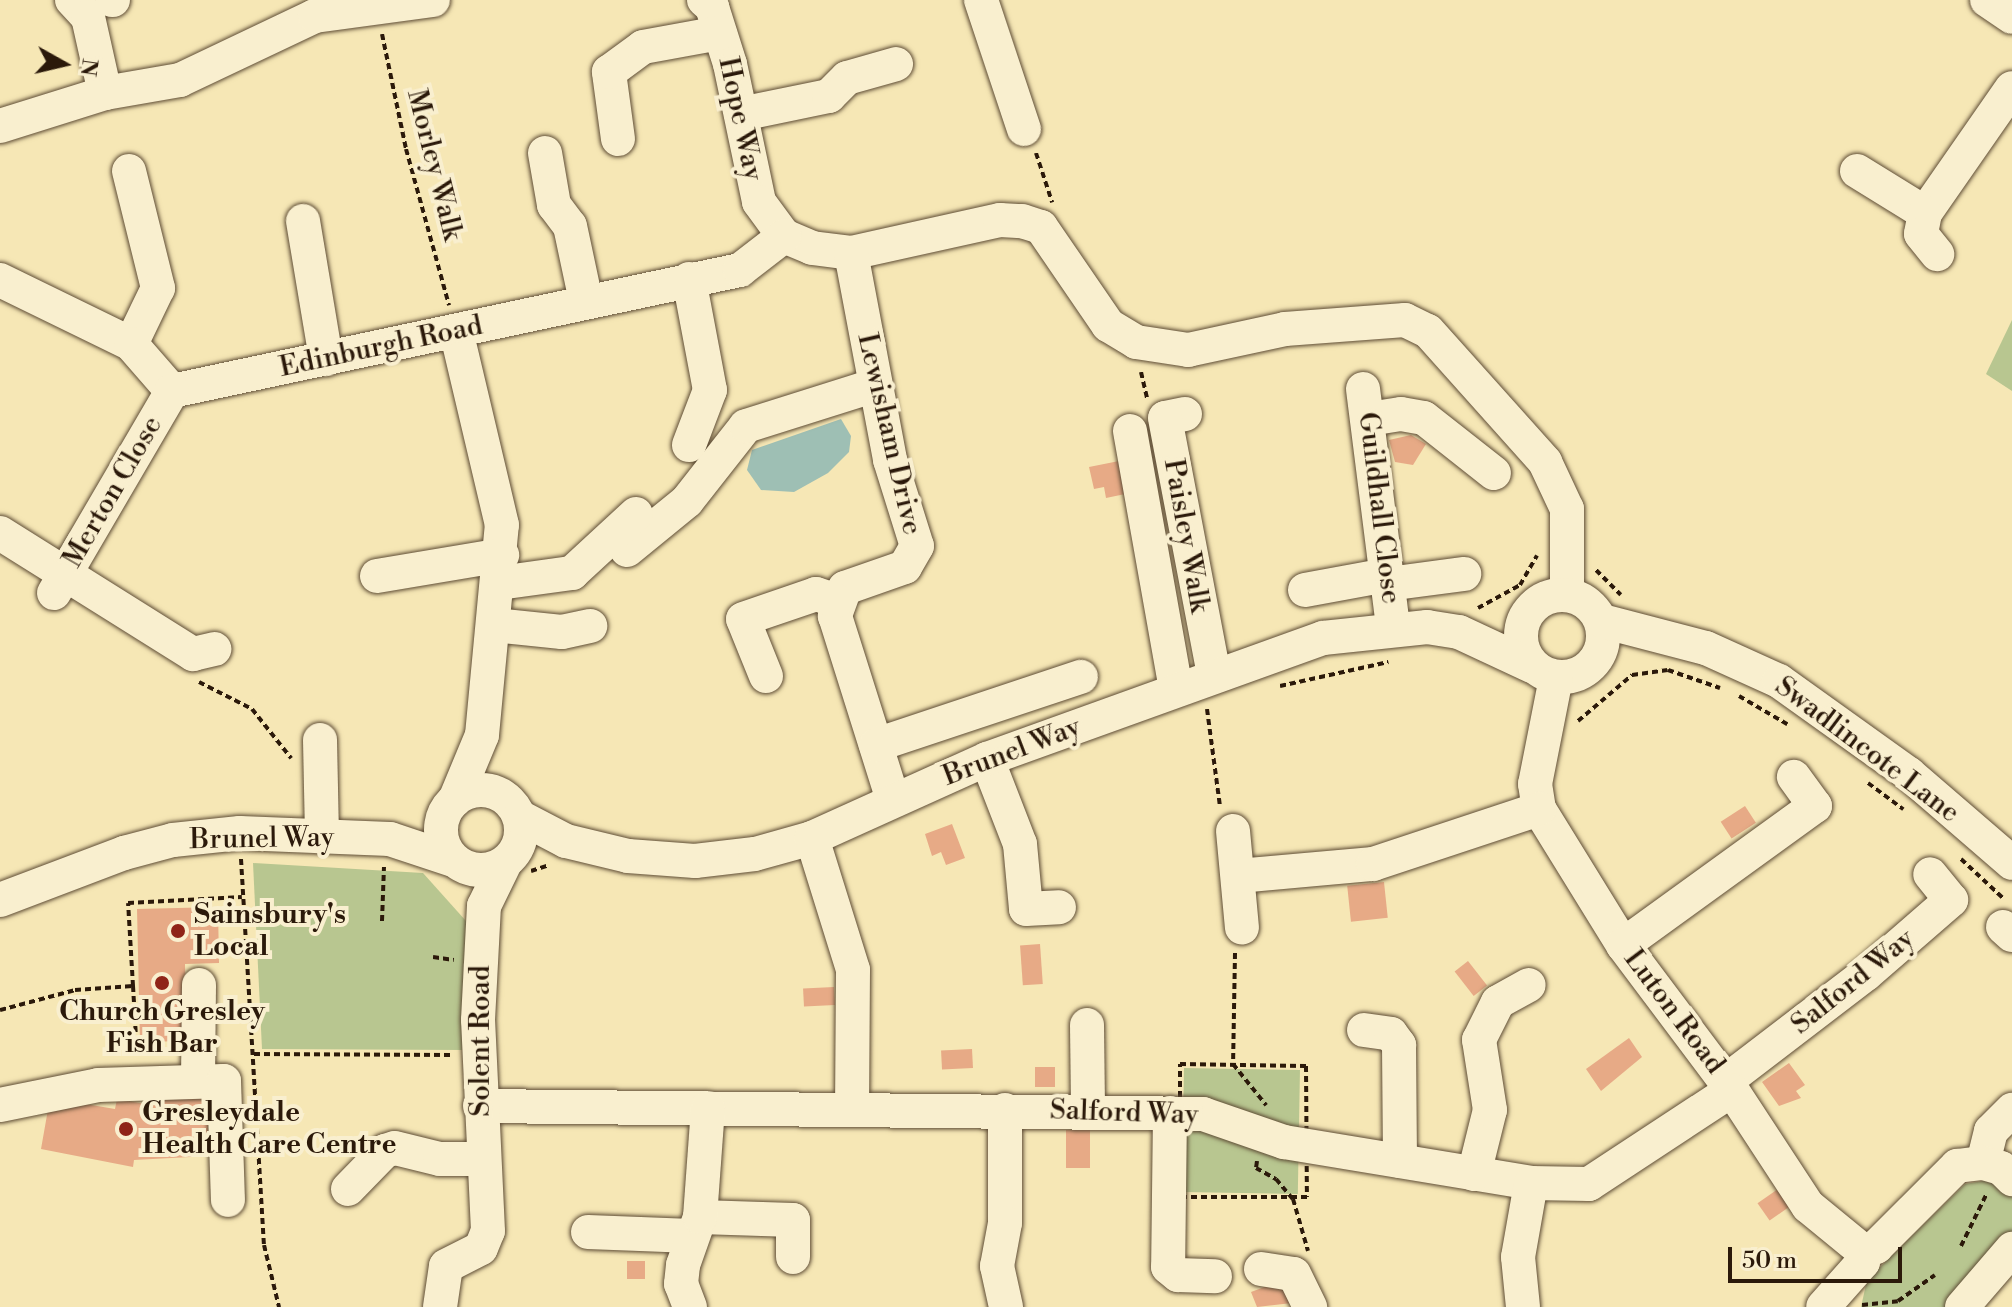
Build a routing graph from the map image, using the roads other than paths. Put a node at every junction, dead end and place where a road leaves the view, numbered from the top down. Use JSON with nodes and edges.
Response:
{"nodes":[{"id":1,"x":72,"y":0,"type":"edge"},
{"id":2,"x":433,"y":0,"type":"edge"},
{"id":3,"x":704,"y":0,"type":"edge"},
{"id":4,"x":981,"y":0,"type":"edge"},
{"id":5,"x":1987,"y":0,"type":"edge"},
{"id":6,"x":2012,"y":17,"type":"edge"},
{"id":7,"x":720,"y":33,"type":"junction"},
{"id":8,"x":896,"y":64,"type":"dead end"},
{"id":9,"x":2012,"y":88,"type":"edge"},
{"id":10,"x":105,"y":93,"type":"junction"},
{"id":11,"x":741,"y":114,"type":"junction"},
{"id":12,"x":0,"y":126,"type":"edge"},
{"id":13,"x":1024,"y":129,"type":"road end"},
{"id":14,"x":618,"y":139,"type":"dead end"},
{"id":15,"x":545,"y":153,"type":"dead end"},
{"id":16,"x":129,"y":171,"type":"dead end"},
{"id":17,"x":1857,"y":171,"type":"dead end"},
{"id":18,"x":1925,"y":213,"type":"junction"},
{"id":19,"x":303,"y":221,"type":"dead end"},
{"id":20,"x":784,"y":236,"type":"junction"},
{"id":21,"x":851,"y":253,"type":"junction"},
{"id":22,"x":1937,"y":254,"type":"dead end"},
{"id":23,"x":689,"y":279,"type":"junction"},
{"id":24,"x":0,"y":280,"type":"edge"},
{"id":25,"x":586,"y":301,"type":"junction"},
{"id":26,"x":456,"y":331,"type":"junction"},
{"id":27,"x":131,"y":344,"type":"junction"},
{"id":28,"x":326,"y":359,"type":"junction"},
{"id":29,"x":873,"y":386,"type":"junction"},
{"id":30,"x":172,"y":391,"type":"junction"},
{"id":31,"x":1185,"y":414,"type":"dead end"},
{"id":32,"x":1130,"y":431,"type":"dead end"},
{"id":33,"x":689,"y":445,"type":"dead end"},
{"id":34,"x":1494,"y":473,"type":"dead end"},
{"id":35,"x":648,"y":503,"type":"dead end"},
{"id":36,"x":0,"y":533,"type":"edge"},
{"id":37,"x":627,"y":550,"type":"dead end"},
{"id":38,"x":500,"y":569,"type":"junction"},
{"id":39,"x":1464,"y":574,"type":"dead end"},
{"id":40,"x":377,"y":576,"type":"dead end"},
{"id":41,"x":1388,"y":580,"type":"junction"},
{"id":42,"x":59,"y":584,"type":"junction"},
{"id":43,"x":1305,"y":590,"type":"dead end"},
{"id":44,"x":1567,"y":595,"type":"junction"},
{"id":45,"x":837,"y":601,"type":"junction"},
{"id":46,"x":1528,"y":613,"type":"junction"},
{"id":47,"x":1602,"y":621,"type":"junction"},
{"id":48,"x":494,"y":625,"type":"junction"},
{"id":49,"x":590,"y":626,"type":"dead end"},
{"id":50,"x":1393,"y":628,"type":"junction"},
{"id":51,"x":1459,"y":632,"type":"junction"},
{"id":52,"x":214,"y":649,"type":"dead end"},
{"id":53,"x":1675,"y":652,"type":"junction"},
{"id":54,"x":1594,"y":664,"type":"junction"},
{"id":55,"x":1544,"y":672,"type":"junction"},
{"id":56,"x":766,"y":676,"type":"dead end"},
{"id":57,"x":1081,"y":677,"type":"dead end"},
{"id":58,"x":1198,"y":689,"type":"junction"},
{"id":59,"x":482,"y":735,"type":"junction"},
{"id":60,"x":320,"y":740,"type":"dead end"},
{"id":61,"x":876,"y":745,"type":"junction"},
{"id":62,"x":987,"y":759,"type":"junction"},
{"id":63,"x":1794,"y":777,"type":"dead end"},
{"id":64,"x":893,"y":800,"type":"junction"},
{"id":65,"x":451,"y":805,"type":"junction"},
{"id":66,"x":509,"y":805,"type":"junction"},
{"id":67,"x":1539,"y":809,"type":"junction"},
{"id":68,"x":1233,"y":831,"type":"road end"},
{"id":69,"x":322,"y":837,"type":"junction"},
{"id":70,"x":812,"y":838,"type":"junction"},
{"id":71,"x":566,"y":841,"type":"junction"},
{"id":72,"x":385,"y":858,"type":"junction"},
{"id":73,"x":509,"y":859,"type":"junction"},
{"id":74,"x":458,"y":863,"type":"junction"},
{"id":75,"x":2012,"y":863,"type":"edge"},
{"id":76,"x":1930,"y":874,"type":"dead end"},
{"id":77,"x":1238,"y":876,"type":"junction"},
{"id":78,"x":0,"y":900,"type":"edge"},
{"id":79,"x":484,"y":906,"type":"junction"},
{"id":80,"x":1059,"y":907,"type":"dead end"},
{"id":81,"x":1242,"y":928,"type":"road end"},
{"id":82,"x":1623,"y":945,"type":"junction"},
{"id":83,"x":199,"y":985,"type":"dead end"},
{"id":84,"x":1529,"y":985,"type":"dead end"},
{"id":85,"x":1087,"y":1025,"type":"dead end"},
{"id":86,"x":1364,"y":1030,"type":"dead end"},
{"id":87,"x":198,"y":1081,"type":"junction"},
{"id":88,"x":1729,"y":1086,"type":"junction"},
{"id":89,"x":0,"y":1105,"type":"edge"},
{"id":90,"x":480,"y":1106,"type":"junction"},
{"id":91,"x":708,"y":1108,"type":"junction"},
{"id":92,"x":852,"y":1108,"type":"junction"},
{"id":93,"x":1005,"y":1110,"type":"junction"},
{"id":94,"x":2012,"y":1110,"type":"edge"},
{"id":95,"x":1088,"y":1111,"type":"junction"},
{"id":96,"x":1175,"y":1113,"type":"junction"},
{"id":97,"x":1400,"y":1161,"type":"junction"},
{"id":98,"x":482,"y":1168,"type":"junction"},
{"id":99,"x":1997,"y":1171,"type":"edge"},
{"id":100,"x":1474,"y":1174,"type":"junction"},
{"id":101,"x":1531,"y":1183,"type":"junction"},
{"id":102,"x":348,"y":1189,"type":"dead end"},
{"id":103,"x":228,"y":1200,"type":"dead end"},
{"id":104,"x":696,"y":1227,"type":"junction"},
{"id":105,"x":588,"y":1232,"type":"dead end"},
{"id":106,"x":2012,"y":1249,"type":"edge"},
{"id":107,"x":1863,"y":1251,"type":"junction"},
{"id":108,"x":793,"y":1257,"type":"dead end"},
{"id":109,"x":1261,"y":1269,"type":"dead end"},
{"id":110,"x":1215,"y":1276,"type":"dead end"},
{"id":111,"x":686,"y":1306,"type":"edge"},
{"id":112,"x":440,"y":1307,"type":"edge"},
{"id":113,"x":1006,"y":1307,"type":"edge"},
{"id":114,"x":1310,"y":1307,"type":"edge"},
{"id":115,"x":1523,"y":1307,"type":"edge"},
{"id":116,"x":1823,"y":1307,"type":"edge"},
{"id":117,"x":1962,"y":1307,"type":"edge"}],
"edges":[{"from":1,"to":10,"type":"street"},
{"from":2,"to":10,"type":"street"},
{"from":3,"to":7,"type":"street","name":"Hope Way"},
{"from":4,"to":13,"type":"street"},
{"from":5,"to":6,"type":"street"},
{"from":7,"to":11,"type":"street","name":"Hope Way"},
{"from":7,"to":14,"type":"street"},
{"from":8,"to":11,"type":"street"},
{"from":9,"to":18,"type":"street"},
{"from":10,"to":12,"type":"street"},
{"from":11,"to":20,"type":"street","name":"Hope Way"},
{"from":15,"to":25,"type":"street"},
{"from":16,"to":27,"type":"street"},
{"from":17,"to":18,"type":"street"},
{"from":18,"to":22,"type":"street"},
{"from":19,"to":28,"type":"street"},
{"from":20,"to":21,"type":"street"},
{"from":20,"to":23,"type":"street","name":"Edinburgh Road"},
{"from":21,"to":29,"type":"street","name":"Lewisham Drive"},
{"from":21,"to":44,"type":"street"},
{"from":23,"to":25,"type":"street","name":"Edinburgh Road"},
{"from":23,"to":33,"type":"street"},
{"from":24,"to":27,"type":"street"},
{"from":25,"to":26,"type":"street","name":"Edinburgh Road"},
{"from":26,"to":28,"type":"street","name":"Edinburgh Road"},
{"from":26,"to":38,"type":"street"},
{"from":27,"to":30,"type":"street"},
{"from":28,"to":30,"type":"street","name":"Edinburgh Road"},
{"from":29,"to":37,"type":"street"},
{"from":29,"to":45,"type":"street","name":"Lewisham Drive"},
{"from":30,"to":42,"type":"street","name":"Merton Close"},
{"from":31,"to":58,"type":"street","name":"Paisley Walk"},
{"from":32,"to":58,"type":"street"},
{"from":34,"to":41,"type":"street","name":"Guildhall Close"},
{"from":35,"to":38,"type":"street"},
{"from":36,"to":42,"type":"street"},
{"from":38,"to":40,"type":"street"},
{"from":38,"to":48,"type":"street"},
{"from":39,"to":41,"type":"street"},
{"from":41,"to":43,"type":"street"},
{"from":41,"to":50,"type":"street","name":"Guildhall Close"},
{"from":42,"to":52,"type":"street"},
{"from":44,"to":46,"type":"street"},
{"from":44,"to":47,"type":"street"},
{"from":45,"to":56,"type":"street"},
{"from":45,"to":61,"type":"street"},
{"from":46,"to":51,"type":"street","name":"Brunel Way"},
{"from":46,"to":55,"type":"street"},
{"from":47,"to":53,"type":"street","name":"Swadlincote Lane"},
{"from":47,"to":54,"type":"street"},
{"from":48,"to":49,"type":"street"},
{"from":48,"to":59,"type":"street"},
{"from":50,"to":51,"type":"street","name":"Brunel Way"},
{"from":50,"to":58,"type":"street","name":"Brunel Way"},
{"from":51,"to":55,"type":"street","name":"Brunel Way"},
{"from":53,"to":54,"type":"street"},
{"from":53,"to":75,"type":"street","name":"Swadlincote Lane"},
{"from":54,"to":55,"type":"street"},
{"from":55,"to":67,"type":"street"},
{"from":57,"to":61,"type":"street"},
{"from":58,"to":62,"type":"street","name":"Brunel Way"},
{"from":59,"to":65,"type":"street"},
{"from":59,"to":66,"type":"street"},
{"from":60,"to":69,"type":"street"},
{"from":61,"to":64,"type":"street"},
{"from":62,"to":64,"type":"street","name":"Brunel Way"},
{"from":62,"to":80,"type":"street"},
{"from":63,"to":82,"type":"street"},
{"from":64,"to":70,"type":"street","name":"Brunel Way"},
{"from":65,"to":66,"type":"street"},
{"from":65,"to":72,"type":"street","name":"Brunel Way"},
{"from":65,"to":74,"type":"street"},
{"from":66,"to":71,"type":"street","name":"Brunel Way"},
{"from":66,"to":73,"type":"street"},
{"from":67,"to":77,"type":"street"},
{"from":67,"to":82,"type":"street","name":"Luton Road"},
{"from":68,"to":77,"type":"street"},
{"from":69,"to":72,"type":"street","name":"Brunel Way"},
{"from":69,"to":78,"type":"street","name":"Brunel Way"},
{"from":70,"to":71,"type":"street","name":"Brunel Way"},
{"from":70,"to":92,"type":"street"},
{"from":71,"to":73,"type":"street","name":"Brunel Way"},
{"from":72,"to":74,"type":"street","name":"Brunel Way"},
{"from":73,"to":74,"type":"street"},
{"from":73,"to":79,"type":"street","name":"Solent Road"},
{"from":74,"to":79,"type":"street"},
{"from":76,"to":88,"type":"street","name":"Salford Way"},
{"from":77,"to":81,"type":"street"},
{"from":79,"to":90,"type":"street","name":"Solent Road"},
{"from":82,"to":88,"type":"street","name":"Luton Road"},
{"from":83,"to":87,"type":"street"},
{"from":84,"to":100,"type":"street"},
{"from":85,"to":95,"type":"street"},
{"from":86,"to":97,"type":"street"},
{"from":87,"to":89,"type":"street"},
{"from":87,"to":103,"type":"street"},
{"from":88,"to":101,"type":"street","name":"Salford Way"},
{"from":88,"to":107,"type":"street","name":"Luton Road"},
{"from":90,"to":91,"type":"street","name":"Salford Way"},
{"from":90,"to":98,"type":"street","name":"Solent Road"},
{"from":91,"to":92,"type":"street","name":"Salford Way"},
{"from":91,"to":104,"type":"street"},
{"from":92,"to":93,"type":"street","name":"Salford Way"},
{"from":93,"to":95,"type":"street","name":"Salford Way"},
{"from":93,"to":113,"type":"street"},
{"from":94,"to":99,"type":"street"},
{"from":95,"to":96,"type":"street","name":"Salford Way"},
{"from":96,"to":97,"type":"street","name":"Salford Way"},
{"from":96,"to":110,"type":"street"},
{"from":97,"to":100,"type":"street","name":"Salford Way"},
{"from":98,"to":102,"type":"street"},
{"from":98,"to":112,"type":"street","name":"Solent Road"},
{"from":99,"to":107,"type":"street"},
{"from":100,"to":101,"type":"street","name":"Salford Way"},
{"from":101,"to":115,"type":"street"},
{"from":104,"to":105,"type":"street"},
{"from":104,"to":108,"type":"street"},
{"from":104,"to":111,"type":"street"},
{"from":106,"to":117,"type":"street"},
{"from":107,"to":116,"type":"street"},
{"from":109,"to":114,"type":"street"}]}
